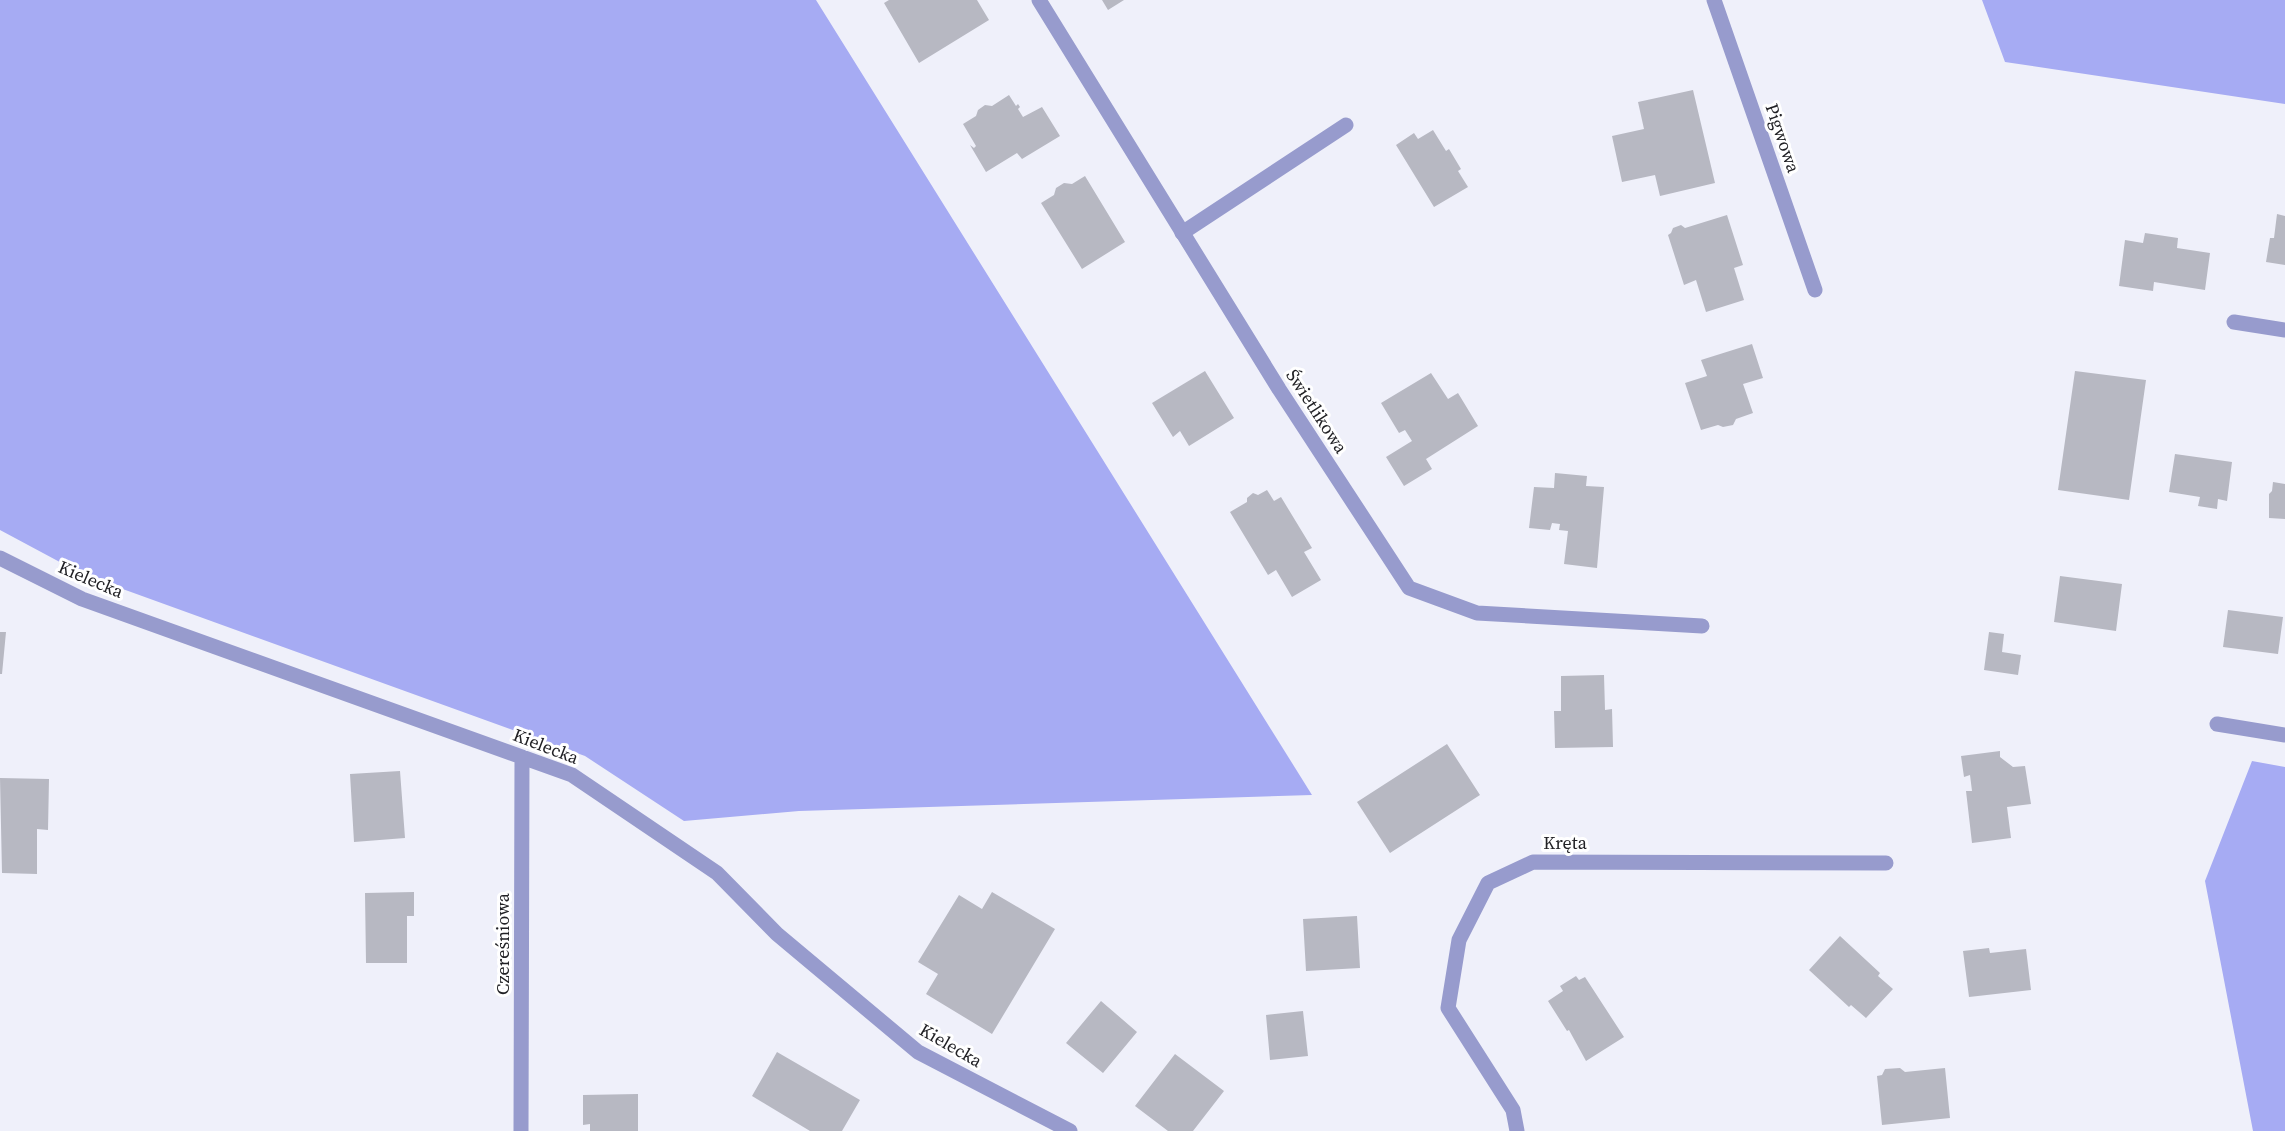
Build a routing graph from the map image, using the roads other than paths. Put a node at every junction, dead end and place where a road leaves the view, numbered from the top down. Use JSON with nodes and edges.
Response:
{"nodes":[{"id":1,"x":1039,"y":0,"type":"edge"},
{"id":2,"x":1714,"y":0,"type":"edge"},
{"id":3,"x":1346,"y":125,"type":"dead end"},
{"id":4,"x":1182,"y":232,"type":"junction"},
{"id":5,"x":1815,"y":290,"type":"dead end"},
{"id":6,"x":2234,"y":322,"type":"dead end"},
{"id":7,"x":2285,"y":330,"type":"edge"},
{"id":8,"x":0,"y":558,"type":"edge"},
{"id":9,"x":1702,"y":626,"type":"dead end"},
{"id":10,"x":2217,"y":724,"type":"dead end"},
{"id":11,"x":2285,"y":735,"type":"edge"},
{"id":12,"x":522,"y":757,"type":"junction"},
{"id":13,"x":1886,"y":863,"type":"dead end"},
{"id":14,"x":521,"y":1131,"type":"edge"},
{"id":15,"x":1070,"y":1131,"type":"edge"},
{"id":16,"x":1518,"y":1131,"type":"edge"}],
"edges":[{"from":1,"to":4,"type":"street","name":"Świetlikowa"},
{"from":2,"to":5,"type":"street","name":"Pigwowa"},
{"from":3,"to":4,"type":"street"},
{"from":4,"to":9,"type":"street","name":"Świetlikowa"},
{"from":6,"to":7,"type":"street"},
{"from":8,"to":12,"type":"street","name":"Kielecka"},
{"from":10,"to":11,"type":"street"},
{"from":12,"to":14,"type":"street","name":"Czereśniowa"},
{"from":12,"to":15,"type":"street","name":"Kielecka"},
{"from":13,"to":16,"type":"street","name":"Kręta"}]}
